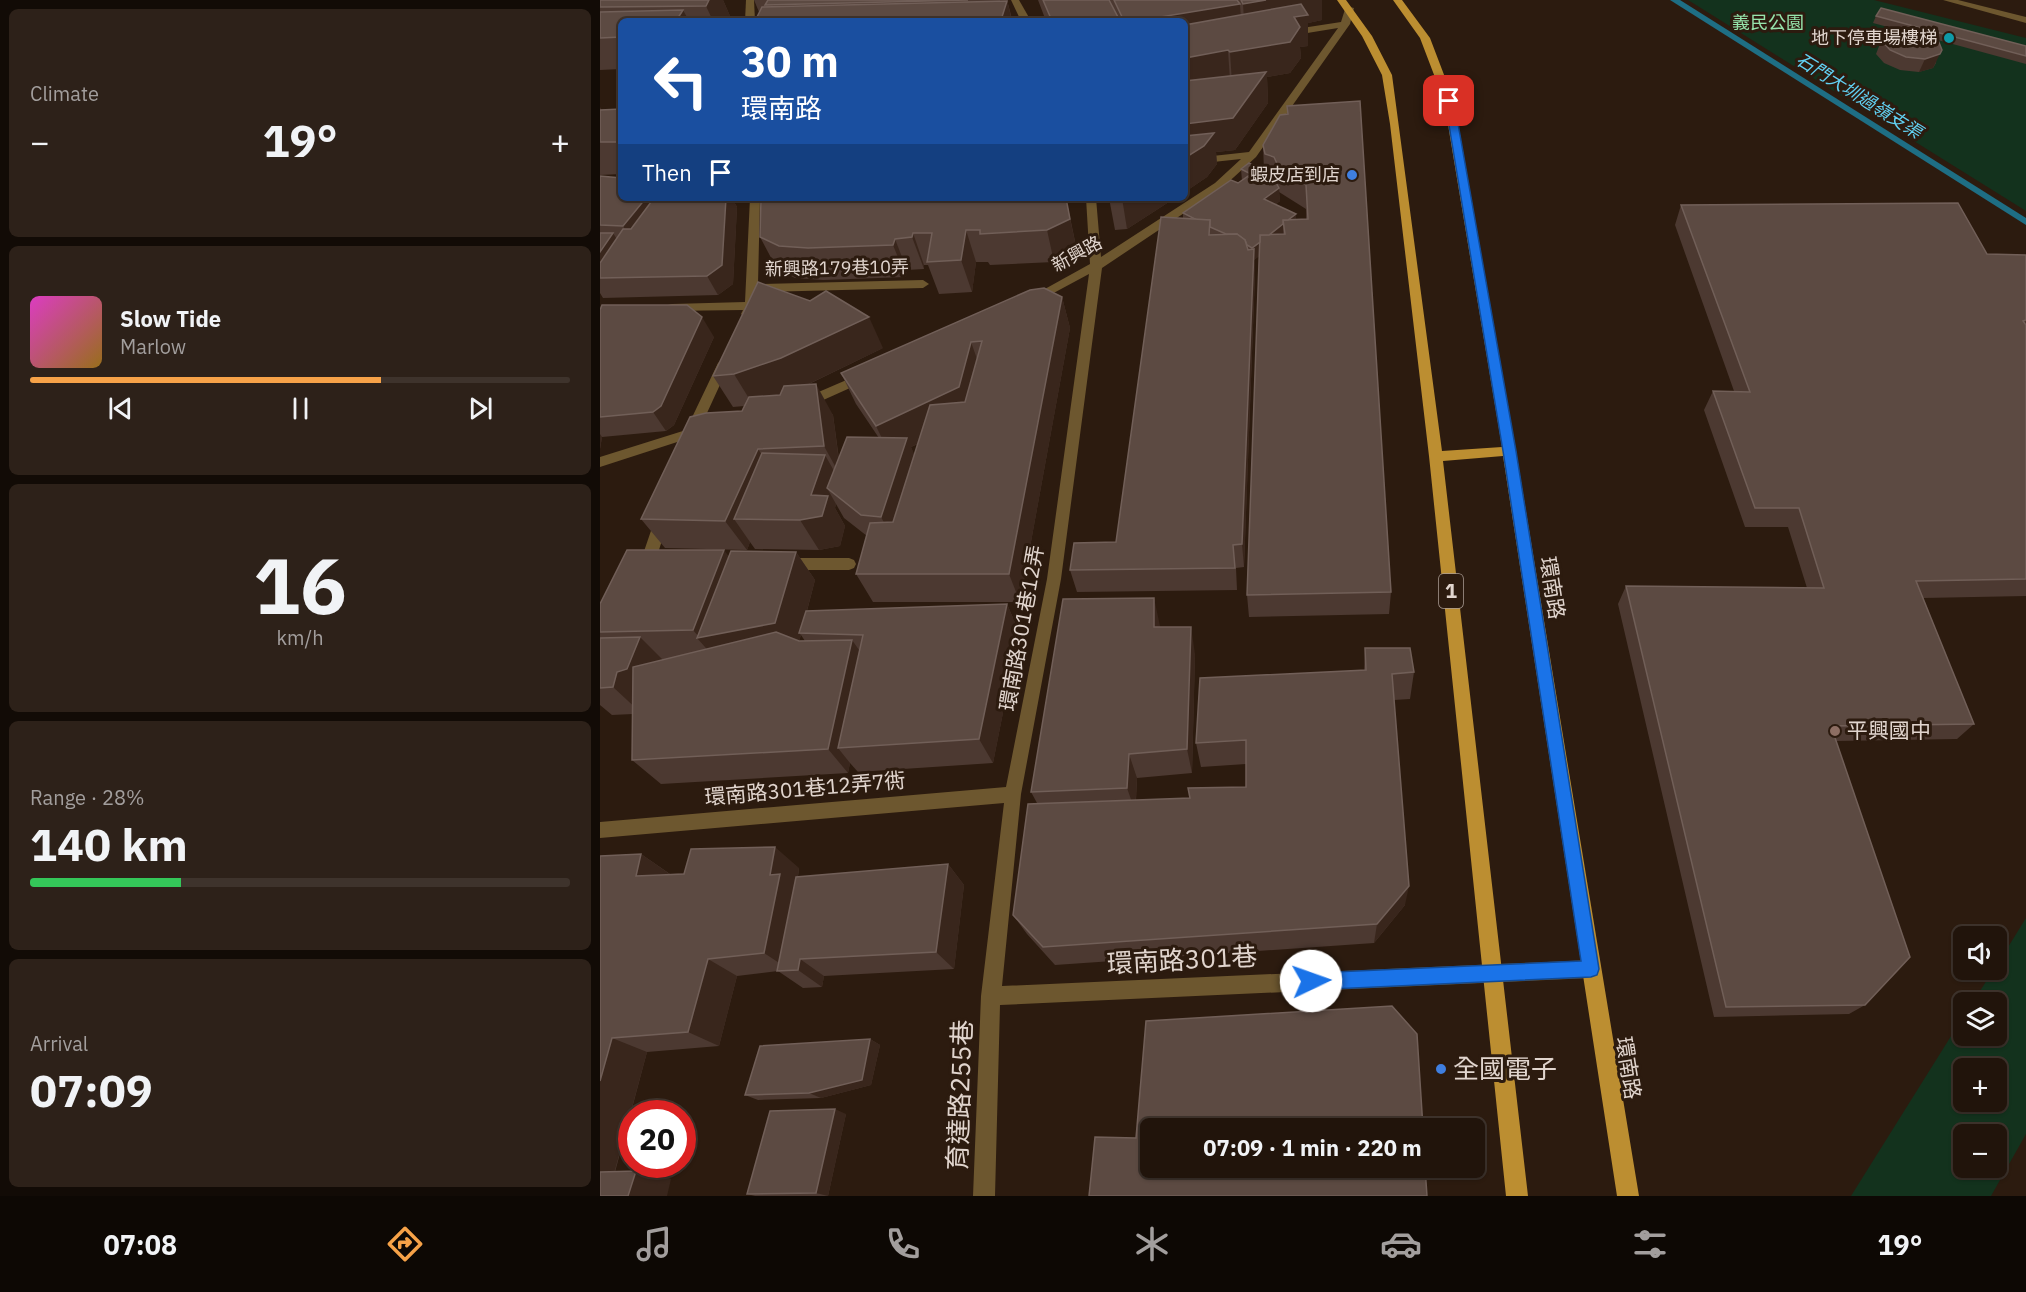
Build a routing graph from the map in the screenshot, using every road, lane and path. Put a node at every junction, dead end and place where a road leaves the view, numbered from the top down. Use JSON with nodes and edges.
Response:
{"nodes":[{"id":1,"x":750,"y":0,"type":"edge"},
{"id":2,"x":1015,"y":0,"type":"edge"},
{"id":3,"x":1397,"y":0,"type":"edge"},
{"id":4,"x":1947,"y":0,"type":"edge"},
{"id":5,"x":1345,"y":4,"type":"edge"},
{"id":6,"x":750,"y":18,"type":"edge"},
{"id":7,"x":1024,"y":18,"type":"edge"},
{"id":8,"x":2026,"y":20,"type":"edge"},
{"id":9,"x":1345,"y":24,"type":"junction"},
{"id":10,"x":1276,"y":35,"type":"edge"},
{"id":11,"x":1252,"y":155,"type":"junction"},
{"id":12,"x":1188,"y":162,"type":"edge"},
{"id":13,"x":755,"y":201,"type":"edge"},
{"id":14,"x":1091,"y":201,"type":"edge"},
{"id":15,"x":1096,"y":266,"type":"junction"},
{"id":16,"x":923,"y":284,"type":"dead end"},
{"id":17,"x":751,"y":288,"type":"junction"},
{"id":18,"x":751,"y":306,"type":"junction"},
{"id":19,"x":1018,"y":306,"type":"edge"},
{"id":20,"x":658,"y":308,"type":"edge"},
{"id":21,"x":741,"y":327,"type":"edge"},
{"id":22,"x":731,"y":348,"type":"edge"},
{"id":23,"x":878,"y":370,"type":"edge"},
{"id":24,"x":791,"y":407,"type":"edge"},
{"id":25,"x":714,"y":427,"type":"edge"},
{"id":26,"x":692,"y":433,"type":"junction"},
{"id":27,"x":1509,"y":451,"type":"junction"},
{"id":28,"x":684,"y":454,"type":"edge"},
{"id":29,"x":1436,"y":456,"type":"junction"},
{"id":30,"x":600,"y":462,"type":"edge"},
{"id":31,"x":666,"y":508,"type":"edge"},
{"id":32,"x":670,"y":563,"type":"edge"},
{"id":33,"x":766,"y":564,"type":"edge"},
{"id":34,"x":849,"y":564,"type":"dead end"},
{"id":35,"x":1013,"y":794,"type":"junction"},
{"id":36,"x":600,"y":830,"type":"edge"},
{"id":37,"x":1591,"y":969,"type":"junction"},
{"id":38,"x":1494,"y":973,"type":"junction"},
{"id":39,"x":991,"y":996,"type":"junction"},
{"id":40,"x":984,"y":1196,"type":"edge"},
{"id":41,"x":1517,"y":1196,"type":"edge"},
{"id":42,"x":1628,"y":1196,"type":"edge"}],
"edges":[{"from":1,"to":6,"type":"street"},
{"from":2,"to":7,"type":"street"},
{"from":3,"to":27,"type":"main road","name":"環南路"},
{"from":4,"to":8,"type":"street"},
{"from":5,"to":9,"type":"street","name":"新興路"},
{"from":5,"to":29,"type":"main road","number":"1"},
{"from":9,"to":10,"type":"street"},
{"from":9,"to":11,"type":"street","name":"新興路"},
{"from":11,"to":12,"type":"street"},
{"from":11,"to":15,"type":"street","name":"新興路"},
{"from":13,"to":17,"type":"street"},
{"from":14,"to":15,"type":"street","name":"環南路301巷12弄"},
{"from":15,"to":19,"type":"street","name":"新興路"},
{"from":15,"to":35,"type":"street","name":"環南路301巷12弄"},
{"from":16,"to":17,"type":"street","name":"新興路179巷10弄"},
{"from":17,"to":18,"type":"street"},
{"from":18,"to":20,"type":"street"},
{"from":18,"to":21,"type":"street"},
{"from":22,"to":26,"type":"street"},
{"from":23,"to":24,"type":"street"},
{"from":25,"to":26,"type":"street"},
{"from":26,"to":28,"type":"street"},
{"from":26,"to":30,"type":"street"},
{"from":27,"to":29,"type":"main road"},
{"from":27,"to":37,"type":"main road","name":"環南路"},
{"from":29,"to":38,"type":"main road","number":"1"},
{"from":31,"to":32,"type":"street"},
{"from":33,"to":34,"type":"street"},
{"from":35,"to":36,"type":"street","name":"環南路301巷12弄7衖"},
{"from":35,"to":39,"type":"street","name":"環南路301巷12弄"},
{"from":37,"to":38,"type":"street","name":"環南路301巷"},
{"from":37,"to":42,"type":"main road","name":"環南路"},
{"from":38,"to":39,"type":"street","name":"環南路301巷"},
{"from":38,"to":41,"type":"main road","number":"1"},
{"from":39,"to":40,"type":"street","name":"育達路255巷"}]}
